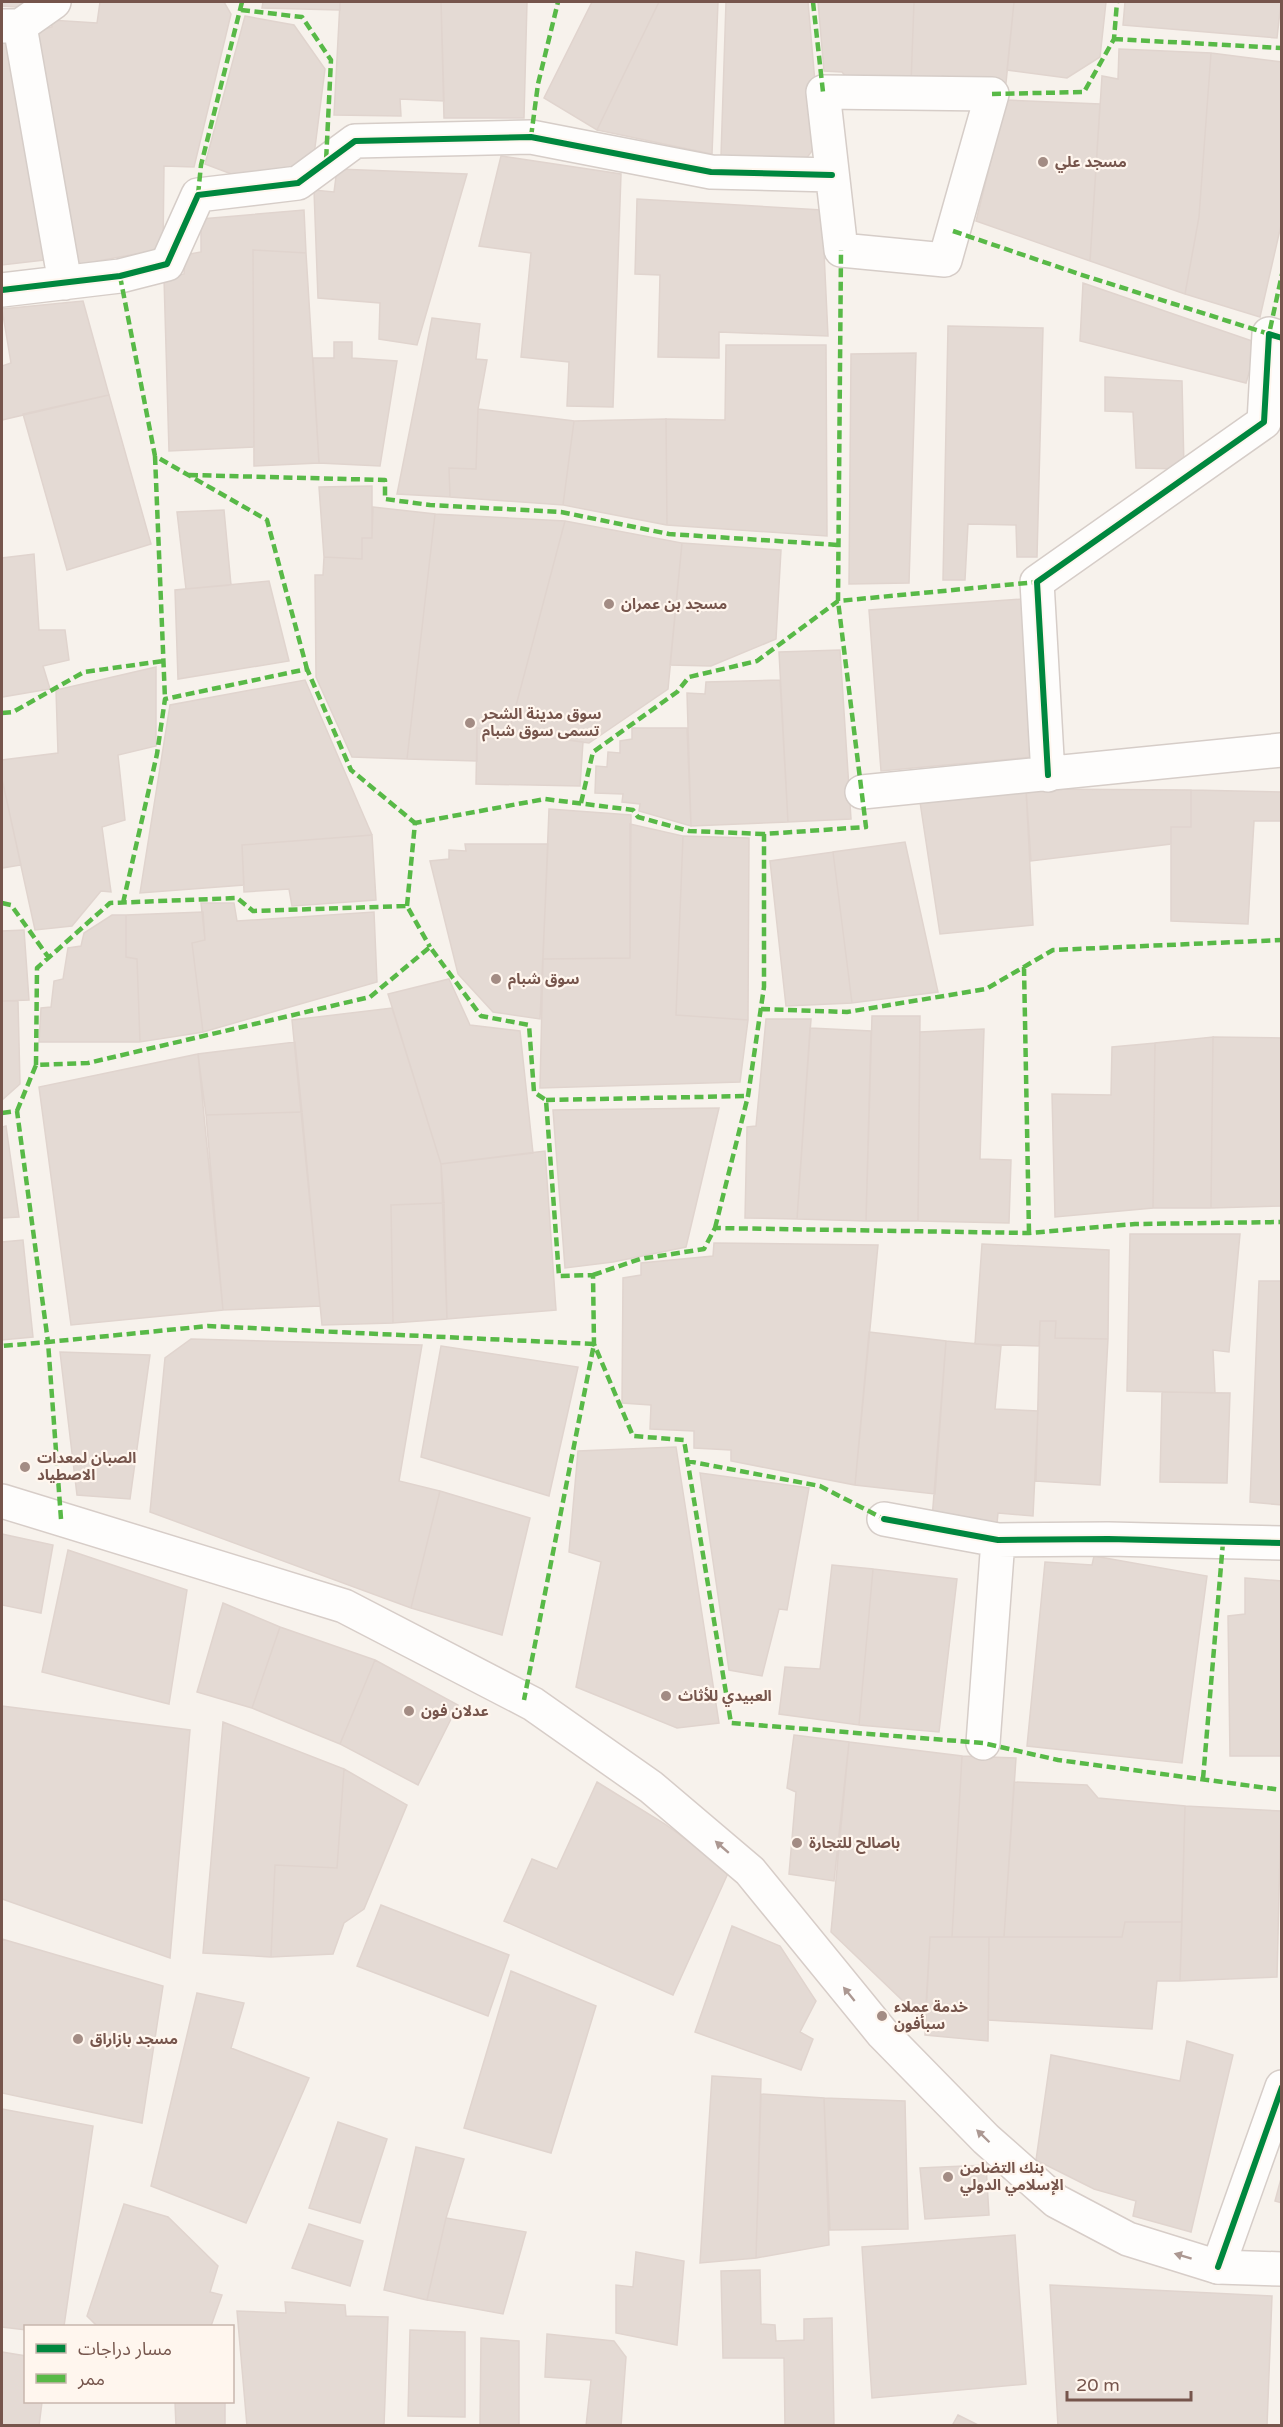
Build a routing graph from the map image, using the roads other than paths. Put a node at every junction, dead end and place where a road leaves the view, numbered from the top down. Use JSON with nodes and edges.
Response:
{"nodes":[{"id":1,"x":54,"y":2,"type":"edge"},
{"id":2,"x":11,"y":26,"type":"edge"},
{"id":3,"x":832,"y":175,"type":"junction"},
{"id":4,"x":65,"y":283,"type":"junction"},
{"id":5,"x":2,"y":290,"type":"edge"},
{"id":6,"x":1281,"y":338,"type":"edge"},
{"id":7,"x":1281,"y":750,"type":"edge"},
{"id":8,"x":1048,"y":775,"type":"junction"},
{"id":9,"x":862,"y":792,"type":"dead end"},
{"id":10,"x":2,"y":1501,"type":"edge"},
{"id":11,"x":884,"y":1519,"type":"dead end"},
{"id":12,"x":999,"y":1539,"type":"junction"},
{"id":13,"x":1281,"y":1543,"type":"edge"},
{"id":14,"x":983,"y":1743,"type":"dead end"},
{"id":15,"x":1281,"y":2087,"type":"edge"},
{"id":16,"x":1218,"y":2266,"type":"junction"},
{"id":17,"x":1281,"y":2269,"type":"edge"}],
"edges":[{"from":1,"to":2,"type":"street"},
{"from":2,"to":4,"type":"street"},
{"from":3,"to":3,"type":"street"},
{"from":3,"to":4,"type":"street"},
{"from":4,"to":5,"type":"street"},
{"from":6,"to":8,"type":"street"},
{"from":7,"to":8,"type":"street"},
{"from":8,"to":9,"type":"street"},
{"from":16,"to":10,"type":"street","one_way":true},
{"from":11,"to":12,"type":"street"},
{"from":12,"to":13,"type":"street"},
{"from":12,"to":14,"type":"street"},
{"from":15,"to":16,"type":"street"},
{"from":16,"to":17,"type":"street"}]}
